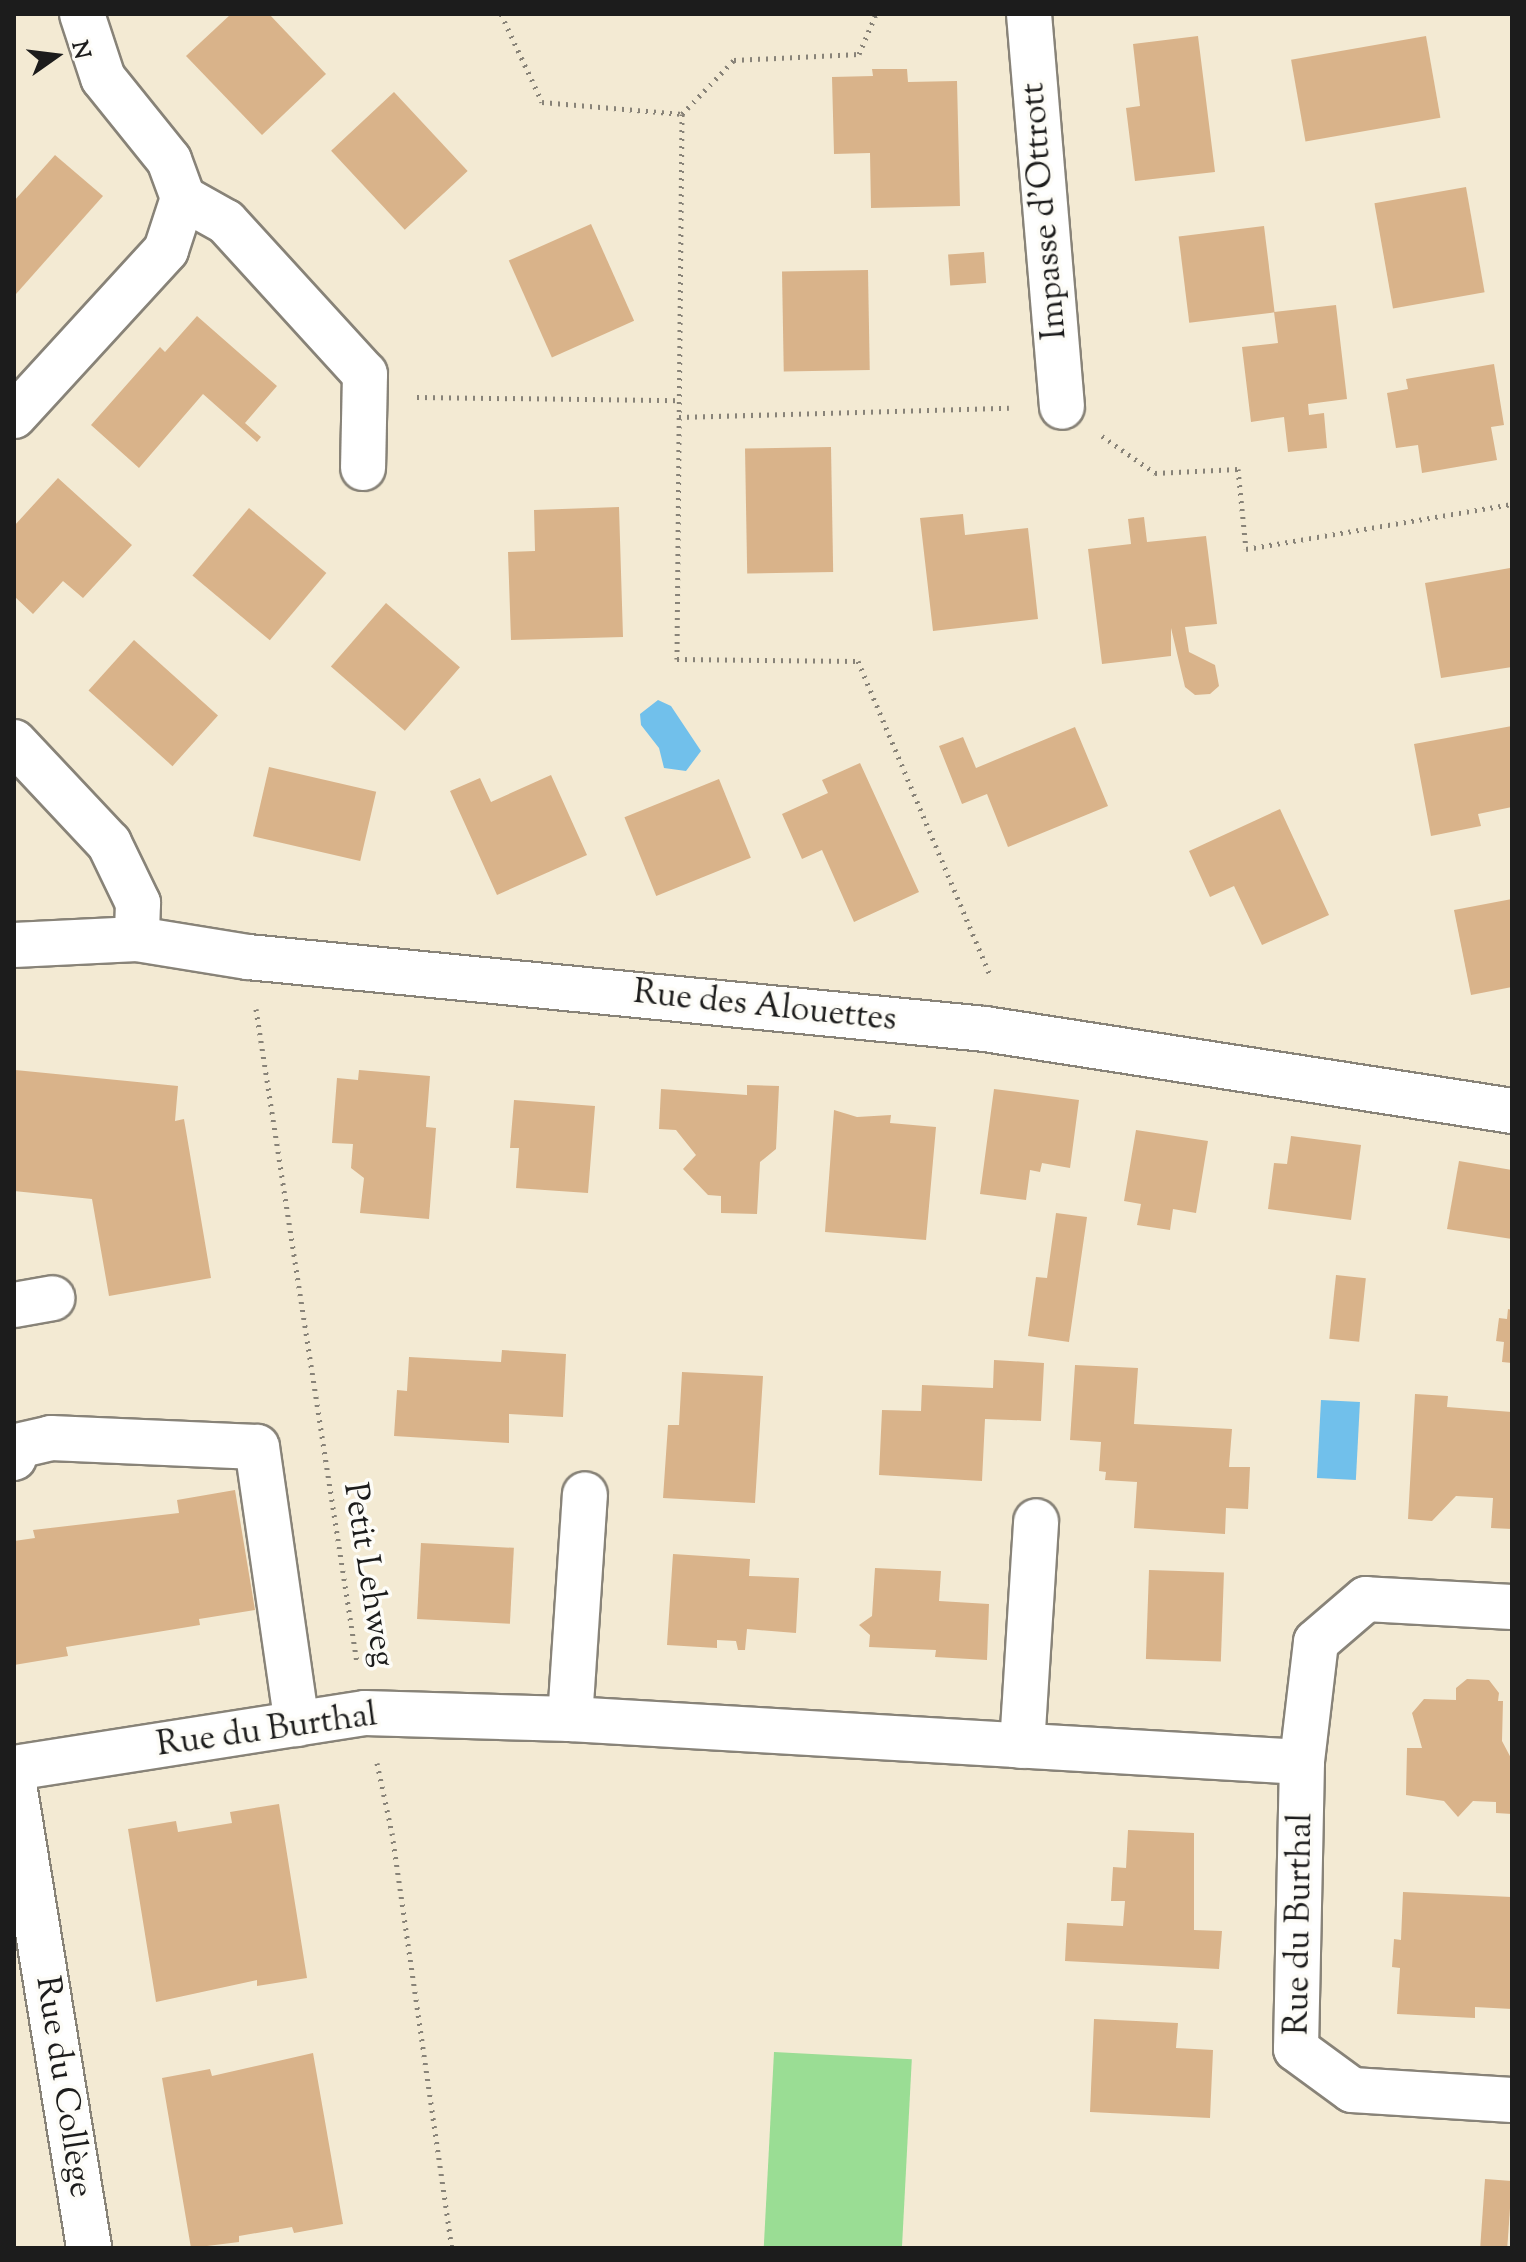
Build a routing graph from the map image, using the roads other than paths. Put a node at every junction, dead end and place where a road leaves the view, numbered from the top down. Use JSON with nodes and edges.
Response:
{"nodes":[{"id":1,"x":82,"y":14,"type":"edge"},
{"id":2,"x":1029,"y":14,"type":"edge"},
{"id":3,"x":183,"y":198,"type":"junction"},
{"id":4,"x":1062,"y":407,"type":"road end"},
{"id":5,"x":14,"y":416,"type":"edge"},
{"id":6,"x":363,"y":468,"type":"dead end"},
{"id":7,"x":14,"y":742,"type":"edge"},
{"id":8,"x":137,"y":939,"type":"junction"},
{"id":9,"x":14,"y":945,"type":"edge"},
{"id":10,"x":1512,"y":1111,"type":"edge"},
{"id":11,"x":14,"y":1458,"type":"edge"},
{"id":12,"x":585,"y":1494,"type":"dead end"},
{"id":13,"x":1036,"y":1521,"type":"dead end"},
{"id":14,"x":1512,"y":1607,"type":"edge"},
{"id":15,"x":570,"y":1719,"type":"junction"},
{"id":16,"x":297,"y":1724,"type":"junction"},
{"id":17,"x":1022,"y":1746,"type":"junction"},
{"id":18,"x":1302,"y":1762,"type":"junction"},
{"id":19,"x":14,"y":1768,"type":"edge"},
{"id":20,"x":14,"y":1784,"type":"edge"},
{"id":21,"x":1512,"y":2100,"type":"edge"},
{"id":22,"x":89,"y":2248,"type":"edge"}],
"edges":[{"from":1,"to":3,"type":"street"},
{"from":2,"to":4,"type":"street","name":"Impasse d'Ottrott"},
{"from":3,"to":5,"type":"street"},
{"from":3,"to":6,"type":"street"},
{"from":7,"to":8,"type":"street"},
{"from":8,"to":9,"type":"street","name":"Rue des Alouettes"},
{"from":8,"to":10,"type":"street","name":"Rue des Alouettes"},
{"from":11,"to":16,"type":"street"},
{"from":12,"to":15,"type":"street"},
{"from":13,"to":17,"type":"street"},
{"from":14,"to":18,"type":"street","name":"Rue du Burthal"},
{"from":15,"to":16,"type":"street","name":"Rue du Burthal"},
{"from":15,"to":17,"type":"street","name":"Rue du Burthal"},
{"from":16,"to":19,"type":"street","name":"Rue du Burthal"},
{"from":17,"to":18,"type":"street","name":"Rue du Burthal"},
{"from":18,"to":21,"type":"street","name":"Rue du Burthal"},
{"from":20,"to":22,"type":"street","name":"Rue du Collège"}]}
